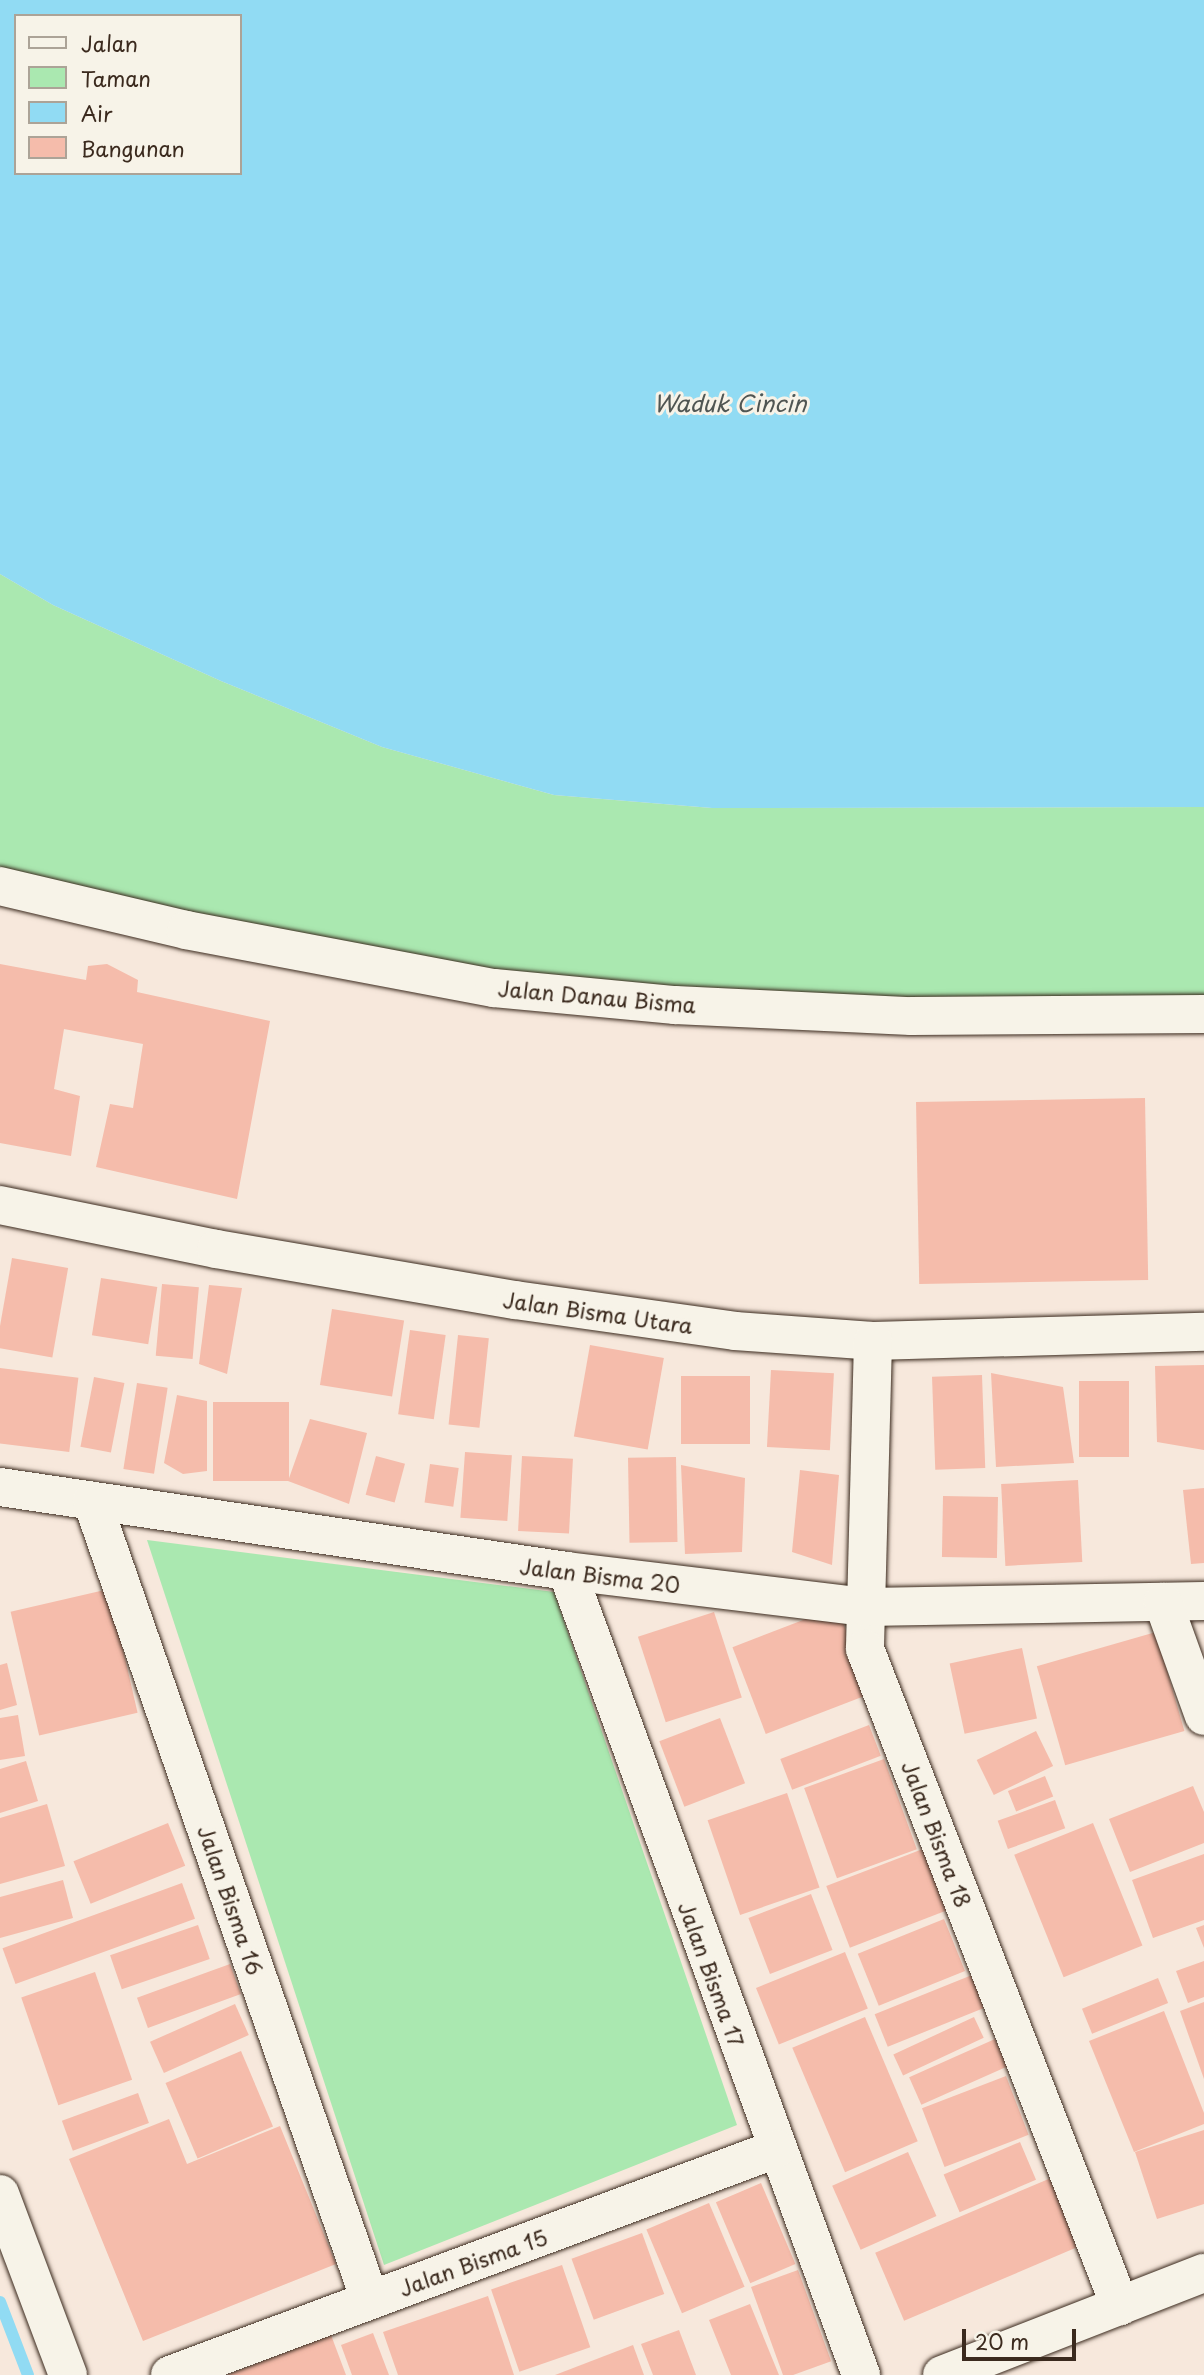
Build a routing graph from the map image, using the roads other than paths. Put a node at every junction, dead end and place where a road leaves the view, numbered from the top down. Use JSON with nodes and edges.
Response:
{"nodes":[{"id":1,"x":0,"y":886,"type":"edge"},
{"id":2,"x":1204,"y":1014,"type":"edge"},
{"id":3,"x":0,"y":1205,"type":"edge"},
{"id":4,"x":1204,"y":1332,"type":"edge"},
{"id":5,"x":873,"y":1341,"type":"junction"},
{"id":6,"x":0,"y":1487,"type":"edge"},
{"id":7,"x":92,"y":1501,"type":"junction"},
{"id":8,"x":567,"y":1571,"type":"junction"},
{"id":9,"x":1204,"y":1601,"type":"edge"},
{"id":10,"x":1163,"y":1602,"type":"junction"},
{"id":11,"x":866,"y":1607,"type":"junction"},
{"id":12,"x":1204,"y":1716,"type":"edge"},
{"id":13,"x":776,"y":2149,"type":"junction"},
{"id":14,"x":0,"y":2194,"type":"edge"},
{"id":15,"x":1204,"y":2273,"type":"edge"},
{"id":16,"x":370,"y":2300,"type":"junction"},
{"id":17,"x":1121,"y":2306,"type":"junction"},
{"id":18,"x":999,"y":2365,"type":"edge"},
{"id":19,"x":68,"y":2375,"type":"edge"},
{"id":20,"x":170,"y":2375,"type":"edge"},
{"id":21,"x":861,"y":2375,"type":"edge"},
{"id":22,"x":942,"y":2375,"type":"edge"}],
"edges":[{"from":1,"to":2,"type":"street","name":"Jalan Danau Bisma"},
{"from":3,"to":5,"type":"street","name":"Jalan Bisma Utara"},
{"from":4,"to":5,"type":"street","name":"Jalan Bisma Utara"},
{"from":5,"to":11,"type":"street","name":"Jalan Bisma 18"},
{"from":6,"to":7,"type":"street","name":"Jalan Bisma 20"},
{"from":7,"to":8,"type":"street","name":"Jalan Bisma 20"},
{"from":7,"to":16,"type":"street","name":"Jalan Bisma 16"},
{"from":8,"to":11,"type":"street","name":"Jalan Bisma 20"},
{"from":8,"to":13,"type":"street","name":"Jalan Bisma 17"},
{"from":9,"to":10,"type":"street","name":"Jalan Bisma 20"},
{"from":10,"to":11,"type":"street","name":"Jalan Bisma 20"},
{"from":10,"to":12,"type":"street"},
{"from":11,"to":17,"type":"street","name":"Jalan Bisma 18"},
{"from":13,"to":16,"type":"street","name":"Jalan Bisma 15"},
{"from":13,"to":21,"type":"street","name":"Jalan Bisma 17"},
{"from":14,"to":19,"type":"street"},
{"from":15,"to":17,"type":"street"},
{"from":16,"to":20,"type":"street","name":"Jalan Bisma 15"},
{"from":17,"to":18,"type":"street"},
{"from":18,"to":22,"type":"street"}]}
